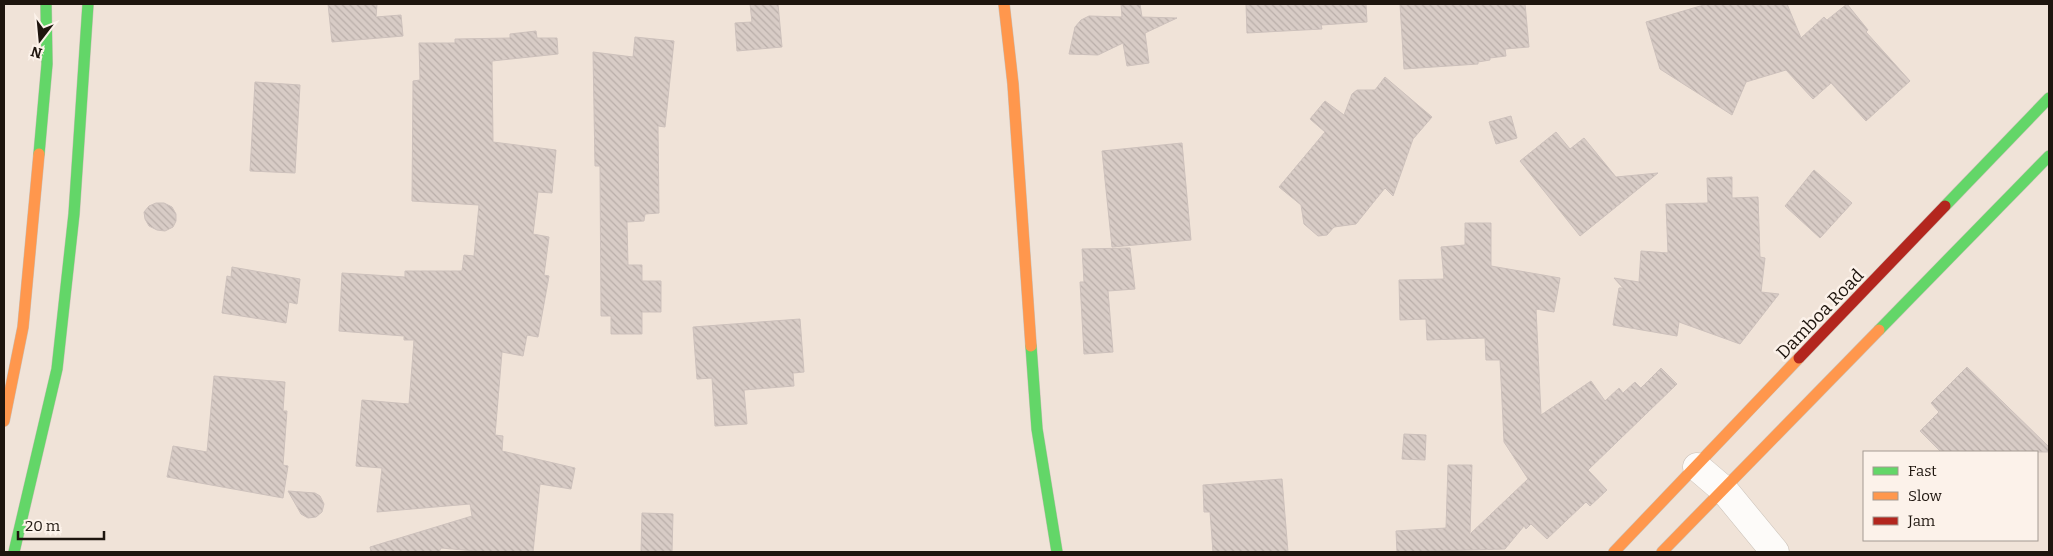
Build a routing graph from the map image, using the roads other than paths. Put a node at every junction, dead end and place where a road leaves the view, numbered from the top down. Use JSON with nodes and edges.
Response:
{"nodes":[{"id":1,"x":46,"y":4,"type":"edge"},
{"id":2,"x":88,"y":4,"type":"edge"},
{"id":3,"x":1004,"y":4,"type":"edge"},
{"id":4,"x":2049,"y":98,"type":"edge"},
{"id":5,"x":2049,"y":156,"type":"edge"},
{"id":6,"x":4,"y":421,"type":"edge"},
{"id":7,"x":1697,"y":467,"type":"junction"},
{"id":8,"x":1724,"y":490,"type":"junction"},
{"id":9,"x":14,"y":552,"type":"edge"},
{"id":10,"x":1057,"y":552,"type":"edge"},
{"id":11,"x":1614,"y":552,"type":"edge"},
{"id":12,"x":1662,"y":552,"type":"edge"},
{"id":13,"x":1775,"y":552,"type":"edge"}],
"edges":[{"from":1,"to":6,"type":"main road"},
{"from":2,"to":9,"type":"main road"},
{"from":3,"to":10,"type":"main road"},
{"from":4,"to":7,"type":"main road","name":"Damboa Road"},
{"from":5,"to":8,"type":"main road"},
{"from":7,"to":8,"type":"street"},
{"from":7,"to":11,"type":"main road","name":"Damboa Road"},
{"from":8,"to":12,"type":"main road"},
{"from":8,"to":13,"type":"street"}]}
